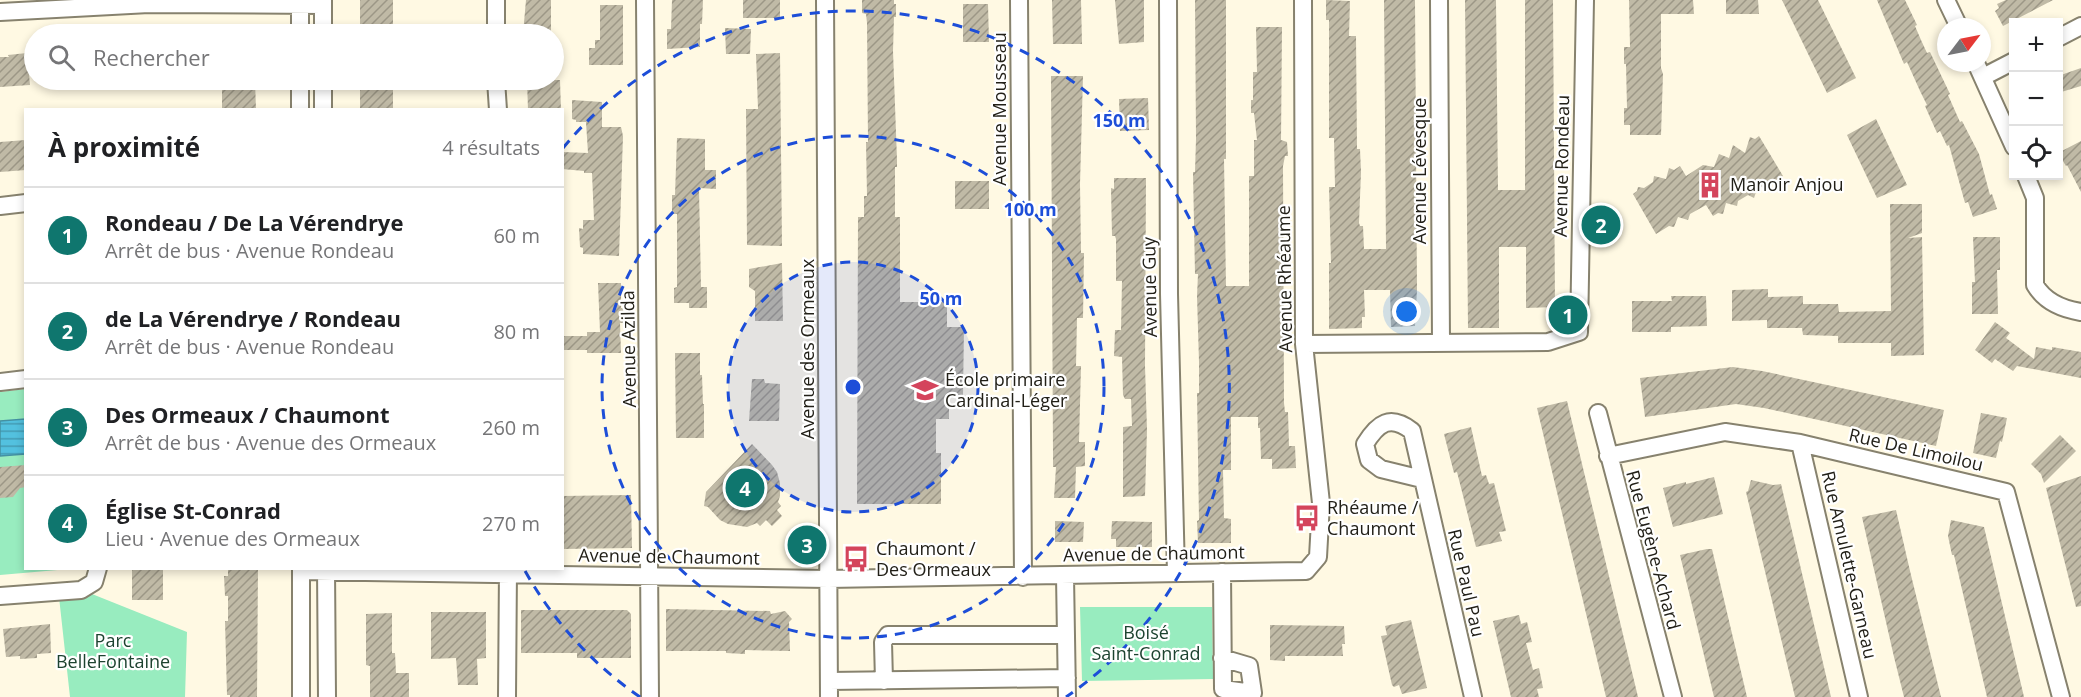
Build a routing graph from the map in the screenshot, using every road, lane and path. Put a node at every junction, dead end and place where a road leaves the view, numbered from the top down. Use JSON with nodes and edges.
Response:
{"nodes":[{"id":1,"x":496,"y":0,"type":"edge"},
{"id":2,"x":645,"y":0,"type":"edge"},
{"id":3,"x":825,"y":0,"type":"edge"},
{"id":4,"x":1019,"y":0,"type":"edge"},
{"id":5,"x":1168,"y":0,"type":"edge"},
{"id":6,"x":1303,"y":0,"type":"edge"},
{"id":7,"x":1439,"y":0,"type":"edge"},
{"id":8,"x":1585,"y":0,"type":"edge"},
{"id":9,"x":1946,"y":0,"type":"edge"},
{"id":10,"x":300,"y":3,"type":"edge"},
{"id":11,"x":323,"y":3,"type":"edge"},
{"id":12,"x":0,"y":12,"type":"edge"},
{"id":13,"x":1955,"y":18,"type":"edge"},
{"id":14,"x":300,"y":24,"type":"edge"},
{"id":15,"x":323,"y":24,"type":"edge"},
{"id":16,"x":496,"y":24,"type":"edge"},
{"id":17,"x":2081,"y":26,"type":"edge"},
{"id":18,"x":2063,"y":35,"type":"edge"},
{"id":19,"x":2009,"y":62,"type":"edge"},
{"id":20,"x":1991,"y":67,"type":"edge"},
{"id":21,"x":1981,"y":72,"type":"edge"},
{"id":22,"x":300,"y":90,"type":"edge"},
{"id":23,"x":323,"y":90,"type":"edge"},
{"id":24,"x":497,"y":90,"type":"edge"},
{"id":25,"x":300,"y":108,"type":"edge"},
{"id":26,"x":323,"y":108,"type":"edge"},
{"id":27,"x":498,"y":108,"type":"edge"},
{"id":28,"x":2009,"y":138,"type":"edge"},
{"id":29,"x":2028,"y":180,"type":"edge"},
{"id":30,"x":24,"y":204,"type":"edge"},
{"id":31,"x":0,"y":206,"type":"edge"},
{"id":32,"x":2081,"y":312,"type":"edge"},
{"id":33,"x":1441,"y":342,"type":"junction"},
{"id":34,"x":1304,"y":344,"type":"junction"},
{"id":35,"x":24,"y":379,"type":"edge"},
{"id":36,"x":0,"y":382,"type":"edge"},
{"id":37,"x":1598,"y":413,"type":"dead end"},
{"id":38,"x":1800,"y":442,"type":"junction"},
{"id":39,"x":1608,"y":456,"type":"junction"},
{"id":40,"x":1422,"y":479,"type":"dead end"},
{"id":41,"x":1318,"y":557,"type":"joint"},
{"id":42,"x":97,"y":570,"type":"edge"},
{"id":43,"x":301,"y":570,"type":"edge"},
{"id":44,"x":326,"y":570,"type":"edge"},
{"id":45,"x":508,"y":571,"type":"edge"},
{"id":46,"x":1222,"y":572,"type":"junction"},
{"id":47,"x":1176,"y":573,"type":"junction"},
{"id":48,"x":650,"y":576,"type":"junction"},
{"id":49,"x":1065,"y":576,"type":"junction"},
{"id":50,"x":1023,"y":577,"type":"junction"},
{"id":51,"x":828,"y":579,"type":"junction"},
{"id":52,"x":0,"y":596,"type":"edge"},
{"id":53,"x":1066,"y":635,"type":"junction"},
{"id":54,"x":1222,"y":658,"type":"dead end"},
{"id":55,"x":1067,"y":678,"type":"junction"},
{"id":56,"x":884,"y":681,"type":"junction"},
{"id":57,"x":829,"y":689,"type":"edge"},
{"id":58,"x":301,"y":697,"type":"edge"},
{"id":59,"x":327,"y":697,"type":"edge"},
{"id":60,"x":507,"y":697,"type":"edge"},
{"id":61,"x":650,"y":697,"type":"edge"},
{"id":62,"x":1067,"y":697,"type":"edge"},
{"id":63,"x":1473,"y":697,"type":"edge"},
{"id":64,"x":1672,"y":697,"type":"edge"},
{"id":65,"x":1859,"y":697,"type":"edge"},
{"id":66,"x":2061,"y":697,"type":"edge"}],
"edges":[{"from":1,"to":16,"type":"street"},
{"from":2,"to":48,"type":"street","name":"Avenue Azilda"},
{"from":3,"to":51,"type":"street","name":"Avenue des Ormeaux"},
{"from":4,"to":50,"type":"street","name":"Avenue Mousseau"},
{"from":5,"to":47,"type":"street","name":"Avenue Guy"},
{"from":6,"to":34,"type":"street","name":"Avenue Rhéaume"},
{"from":7,"to":33,"type":"street","name":"Avenue Lévesque"},
{"from":8,"to":33,"type":"street","name":"Avenue Rondeau"},
{"from":9,"to":13,"type":"street"},
{"from":10,"to":11,"type":"street"},
{"from":10,"to":12,"type":"street"},
{"from":10,"to":14,"type":"street"},
{"from":11,"to":15,"type":"street"},
{"from":17,"to":18,"type":"street"},
{"from":19,"to":20,"type":"street"},
{"from":21,"to":28,"type":"street"},
{"from":22,"to":25,"type":"street"},
{"from":23,"to":26,"type":"street"},
{"from":24,"to":27,"type":"street"},
{"from":29,"to":32,"type":"street"},
{"from":30,"to":31,"type":"street"},
{"from":33,"to":34,"type":"street"},
{"from":34,"to":41,"type":"street","name":"Avenue Rhéaume"},
{"from":35,"to":36,"type":"street"},
{"from":37,"to":39,"type":"street","name":"Rue Eugène-Achard"},
{"from":38,"to":39,"type":"street","name":"Rue De Limoilou"},
{"from":38,"to":65,"type":"street","name":"Rue Amulette-Garneau"},
{"from":38,"to":66,"type":"street","name":"Rue De Limoilou"},
{"from":39,"to":64,"type":"street","name":"Rue Eugène-Achard"},
{"from":40,"to":63,"type":"street","name":"Rue Paul Pau"},
{"from":41,"to":46,"type":"street","name":"Avenue de Chaumont"},
{"from":42,"to":52,"type":"street"},
{"from":43,"to":44,"type":"street","name":"Avenue de Chaumont"},
{"from":43,"to":58,"type":"street"},
{"from":44,"to":45,"type":"street","name":"Avenue de Chaumont"},
{"from":44,"to":59,"type":"street"},
{"from":45,"to":48,"type":"street","name":"Avenue de Chaumont"},
{"from":45,"to":60,"type":"street"},
{"from":46,"to":47,"type":"street","name":"Avenue de Chaumont"},
{"from":46,"to":54,"type":"street"},
{"from":47,"to":49,"type":"street","name":"Avenue de Chaumont"},
{"from":48,"to":51,"type":"street","name":"Avenue de Chaumont"},
{"from":48,"to":61,"type":"street","name":"Avenue Azilda"},
{"from":49,"to":50,"type":"street","name":"Avenue de Chaumont"},
{"from":49,"to":53,"type":"street"},
{"from":50,"to":51,"type":"street","name":"Avenue de Chaumont"},
{"from":51,"to":57,"type":"street","name":"Avenue des Ormeaux"},
{"from":53,"to":55,"type":"street"},
{"from":53,"to":56,"type":"street"},
{"from":55,"to":56,"type":"street"},
{"from":55,"to":62,"type":"street"},
{"from":56,"to":57,"type":"street"}]}
